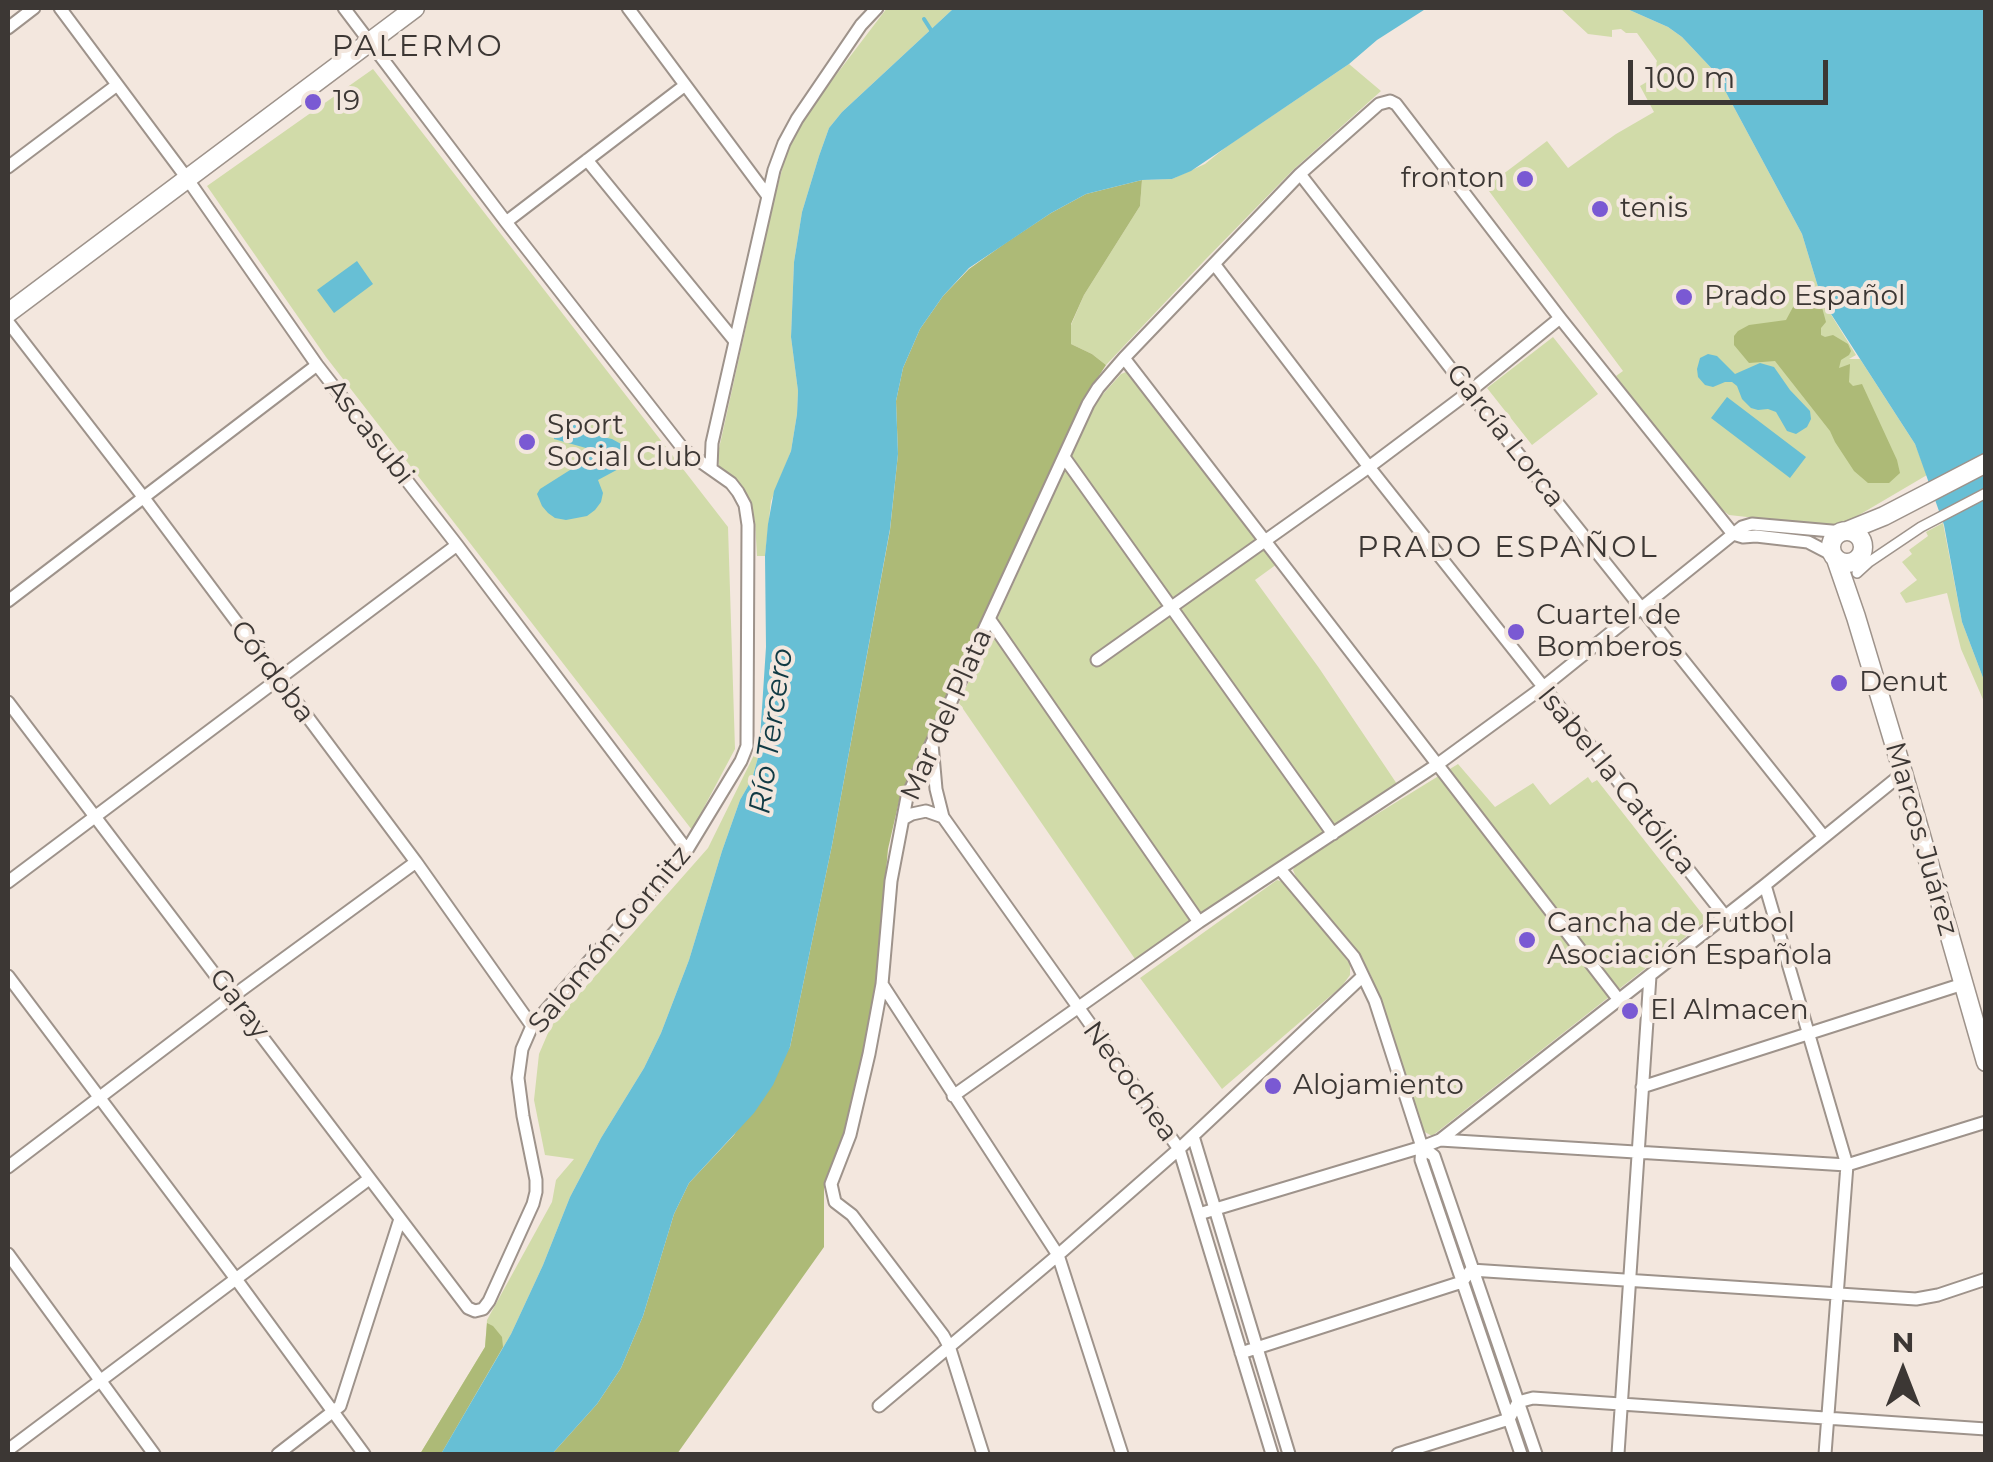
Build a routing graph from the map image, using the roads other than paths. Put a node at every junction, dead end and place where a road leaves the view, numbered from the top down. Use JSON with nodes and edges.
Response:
{"nodes":[{"id":1,"x":34,"y":8,"type":"edge"},
{"id":2,"x":60,"y":8,"type":"edge"},
{"id":3,"x":344,"y":8,"type":"edge"},
{"id":4,"x":415,"y":8,"type":"edge"},
{"id":5,"x":628,"y":8,"type":"edge"},
{"id":6,"x":877,"y":8,"type":"edge"},
{"id":7,"x":8,"y":28,"type":"edge"},
{"id":8,"x":370,"y":42,"type":"junction"},
{"id":9,"x":116,"y":85,"type":"junction"},
{"id":10,"x":684,"y":86,"type":"junction"},
{"id":11,"x":587,"y":160,"type":"junction"},
{"id":12,"x":8,"y":167,"type":"edge"},
{"id":13,"x":1300,"y":174,"type":"junction"},
{"id":14,"x":186,"y":177,"type":"junction"},
{"id":15,"x":767,"y":196,"type":"junction"},
{"id":16,"x":506,"y":222,"type":"junction"},
{"id":17,"x":1214,"y":265,"type":"junction"},
{"id":18,"x":8,"y":313,"type":"edge"},
{"id":19,"x":1560,"y":318,"type":"junction"},
{"id":20,"x":8,"y":322,"type":"edge"},
{"id":21,"x":734,"y":340,"type":"junction"},
{"id":22,"x":1124,"y":358,"type":"junction"},
{"id":23,"x":317,"y":365,"type":"junction"},
{"id":24,"x":1470,"y":392,"type":"junction"},
{"id":25,"x":1064,"y":457,"type":"junction"},
{"id":26,"x":1986,"y":463,"type":"edge"},
{"id":27,"x":1369,"y":467,"type":"junction"},
{"id":28,"x":711,"y":468,"type":"junction"},
{"id":29,"x":1986,"y":494,"type":"edge"},
{"id":30,"x":144,"y":498,"type":"junction"},
{"id":31,"x":1884,"y":516,"type":"junction"},
{"id":32,"x":1845,"y":532,"type":"junction"},
{"id":33,"x":1733,"y":534,"type":"junction"},
{"id":34,"x":1266,"y":542,"type":"junction"},
{"id":35,"x":457,"y":545,"type":"junction"},
{"id":36,"x":1834,"y":557,"type":"junction"},
{"id":37,"x":1860,"y":559,"type":"junction"},
{"id":38,"x":8,"y":600,"type":"edge"},
{"id":39,"x":1170,"y":607,"type":"junction"},
{"id":40,"x":1641,"y":609,"type":"junction"},
{"id":41,"x":1856,"y":617,"type":"junction"},
{"id":42,"x":990,"y":620,"type":"junction"},
{"id":43,"x":1097,"y":660,"type":"dead end"},
{"id":44,"x":278,"y":680,"type":"junction"},
{"id":45,"x":1542,"y":688,"type":"junction"},
{"id":46,"x":8,"y":702,"type":"edge"},
{"id":47,"x":932,"y":740,"type":"junction"},
{"id":48,"x":1438,"y":764,"type":"junction"},
{"id":49,"x":1903,"y":774,"type":"junction"},
{"id":50,"x":95,"y":816,"type":"junction"},
{"id":51,"x":943,"y":817,"type":"junction"},
{"id":52,"x":902,"y":819,"type":"junction"},
{"id":53,"x":1333,"y":834,"type":"junction"},
{"id":54,"x":1824,"y":838,"type":"junction"},
{"id":55,"x":687,"y":850,"type":"junction"},
{"id":56,"x":416,"y":862,"type":"junction"},
{"id":57,"x":1280,"y":868,"type":"junction"},
{"id":58,"x":8,"y":882,"type":"edge"},
{"id":59,"x":1765,"y":885,"type":"junction"},
{"id":60,"x":1725,"y":916,"type":"junction"},
{"id":61,"x":1199,"y":922,"type":"junction"},
{"id":62,"x":8,"y":976,"type":"edge"},
{"id":63,"x":1363,"y":976,"type":"junction"},
{"id":64,"x":1650,"y":976,"type":"junction"},
{"id":65,"x":882,"y":984,"type":"junction"},
{"id":66,"x":1963,"y":984,"type":"junction"},
{"id":67,"x":233,"y":996,"type":"junction"},
{"id":68,"x":1619,"y":1000,"type":"junction"},
{"id":69,"x":1077,"y":1008,"type":"junction"},
{"id":70,"x":532,"y":1026,"type":"junction"},
{"id":71,"x":1809,"y":1033,"type":"junction"},
{"id":72,"x":1986,"y":1062,"type":"edge"},
{"id":73,"x":1642,"y":1087,"type":"junction"},
{"id":74,"x":953,"y":1096,"type":"junction"},
{"id":75,"x":99,"y":1097,"type":"junction"},
{"id":76,"x":1986,"y":1122,"type":"edge"},
{"id":77,"x":1193,"y":1136,"type":"junction"},
{"id":78,"x":1440,"y":1140,"type":"junction"},
{"id":79,"x":1422,"y":1147,"type":"junction"},
{"id":80,"x":1179,"y":1149,"type":"junction"},
{"id":81,"x":1638,"y":1152,"type":"junction"},
{"id":82,"x":1847,"y":1165,"type":"junction"},
{"id":83,"x":8,"y":1167,"type":"edge"},
{"id":84,"x":369,"y":1179,"type":"junction"},
{"id":85,"x":1215,"y":1209,"type":"junction"},
{"id":86,"x":1199,"y":1214,"type":"junction"},
{"id":87,"x":400,"y":1220,"type":"junction"},
{"id":88,"x":8,"y":1254,"type":"edge"},
{"id":89,"x":1058,"y":1255,"type":"junction"},
{"id":90,"x":1472,"y":1270,"type":"junction"},
{"id":91,"x":236,"y":1279,"type":"junction"},
{"id":92,"x":1986,"y":1279,"type":"edge"},
{"id":93,"x":1630,"y":1280,"type":"junction"},
{"id":94,"x":1462,"y":1282,"type":"junction"},
{"id":95,"x":1836,"y":1294,"type":"junction"},
{"id":96,"x":468,"y":1308,"type":"joint"},
{"id":97,"x":949,"y":1346,"type":"junction"},
{"id":98,"x":1257,"y":1348,"type":"junction"},
{"id":99,"x":1241,"y":1353,"type":"junction"},
{"id":100,"x":100,"y":1381,"type":"junction"},
{"id":101,"x":1522,"y":1401,"type":"junction"},
{"id":102,"x":1622,"y":1404,"type":"junction"},
{"id":103,"x":880,"y":1406,"type":"dead end"},
{"id":104,"x":333,"y":1412,"type":"junction"},
{"id":105,"x":1828,"y":1418,"type":"junction"},
{"id":106,"x":1509,"y":1419,"type":"junction"},
{"id":107,"x":1986,"y":1429,"type":"edge"},
{"id":108,"x":8,"y":1450,"type":"edge"},
{"id":109,"x":154,"y":1454,"type":"edge"},
{"id":110,"x":278,"y":1454,"type":"edge"},
{"id":111,"x":364,"y":1454,"type":"edge"},
{"id":112,"x":984,"y":1454,"type":"edge"},
{"id":113,"x":1122,"y":1454,"type":"edge"},
{"id":114,"x":1272,"y":1454,"type":"edge"},
{"id":115,"x":1289,"y":1454,"type":"edge"},
{"id":116,"x":1398,"y":1454,"type":"edge"},
{"id":117,"x":1521,"y":1454,"type":"edge"},
{"id":118,"x":1536,"y":1454,"type":"edge"},
{"id":119,"x":1618,"y":1454,"type":"edge"},
{"id":120,"x":1825,"y":1454,"type":"edge"}],
"edges":[{"from":1,"to":7,"type":"street"},
{"from":2,"to":9,"type":"street","name":"Ascasubi"},
{"from":3,"to":8,"type":"street","name":"Salomón Gornitz"},
{"from":4,"to":8,"type":"main road"},
{"from":5,"to":10,"type":"street"},
{"from":6,"to":15,"type":"street"},
{"from":8,"to":14,"type":"main road"},
{"from":8,"to":16,"type":"street","name":"Salomón Gornitz"},
{"from":9,"to":12,"type":"street"},
{"from":9,"to":14,"type":"street","name":"Ascasubi"},
{"from":10,"to":11,"type":"street"},
{"from":10,"to":15,"type":"street"},
{"from":11,"to":16,"type":"street"},
{"from":11,"to":21,"type":"street"},
{"from":13,"to":17,"type":"street","name":"Mar del Plata"},
{"from":13,"to":19,"type":"street","name":"Mar del Plata"},
{"from":13,"to":24,"type":"street","name":"García Lorca"},
{"from":14,"to":18,"type":"main road"},
{"from":14,"to":23,"type":"street","name":"Ascasubi"},
{"from":15,"to":21,"type":"street"},
{"from":16,"to":28,"type":"street","name":"Salomón Gornitz"},
{"from":17,"to":22,"type":"street","name":"Mar del Plata"},
{"from":17,"to":27,"type":"street","name":"Isabel la Católica"},
{"from":19,"to":24,"type":"street"},
{"from":19,"to":33,"type":"street"},
{"from":20,"to":30,"type":"street","name":"Córdoba"},
{"from":21,"to":28,"type":"street"},
{"from":22,"to":25,"type":"street","name":"Mar del Plata"},
{"from":22,"to":34,"type":"street"},
{"from":23,"to":30,"type":"street"},
{"from":23,"to":35,"type":"street","name":"Ascasubi"},
{"from":24,"to":27,"type":"street"},
{"from":24,"to":40,"type":"street","name":"García Lorca"},
{"from":25,"to":39,"type":"street"},
{"from":25,"to":42,"type":"street","name":"Mar del Plata"},
{"from":26,"to":31,"type":"main road"},
{"from":27,"to":34,"type":"street"},
{"from":27,"to":45,"type":"street","name":"Isabel la Católica"},
{"from":28,"to":55,"type":"street","name":"Salomón Gornitz"},
{"from":29,"to":37,"type":"street"},
{"from":30,"to":38,"type":"street"},
{"from":30,"to":44,"type":"street","name":"Córdoba"},
{"from":31,"to":32,"type":"main road"},
{"from":31,"to":37,"type":"main road"},
{"from":32,"to":33,"type":"street"},
{"from":32,"to":36,"type":"main road"},
{"from":32,"to":37,"type":"main road"},
{"from":33,"to":36,"type":"street"},
{"from":33,"to":40,"type":"street"},
{"from":34,"to":39,"type":"street"},
{"from":34,"to":48,"type":"street"},
{"from":35,"to":44,"type":"street"},
{"from":35,"to":55,"type":"street","name":"Ascasubi"},
{"from":36,"to":37,"type":"main road"},
{"from":36,"to":41,"type":"main road","name":"Marcos Juárez"},
{"from":37,"to":41,"type":"main road","name":"Marcos Juárez"},
{"from":39,"to":43,"type":"street"},
{"from":39,"to":53,"type":"street"},
{"from":40,"to":45,"type":"street"},
{"from":40,"to":54,"type":"street","name":"García Lorca"},
{"from":41,"to":49,"type":"main road","name":"Marcos Juárez"},
{"from":42,"to":47,"type":"street","name":"Mar del Plata"},
{"from":42,"to":61,"type":"street"},
{"from":44,"to":50,"type":"street"},
{"from":44,"to":56,"type":"street","name":"Córdoba"},
{"from":45,"to":48,"type":"street"},
{"from":45,"to":60,"type":"street","name":"Isabel la Católica"},
{"from":46,"to":50,"type":"street","name":"Garay"},
{"from":47,"to":51,"type":"street","name":"Necochea"},
{"from":47,"to":52,"type":"street","name":"Mar del Plata"},
{"from":48,"to":53,"type":"street"},
{"from":48,"to":68,"type":"street"},
{"from":49,"to":54,"type":"street"},
{"from":49,"to":66,"type":"main road","name":"Marcos Juárez"},
{"from":50,"to":58,"type":"street"},
{"from":50,"to":67,"type":"street","name":"Garay"},
{"from":51,"to":52,"type":"street"},
{"from":51,"to":69,"type":"street","name":"Necochea"},
{"from":52,"to":65,"type":"street","name":"Mar del Plata"},
{"from":53,"to":57,"type":"street"},
{"from":54,"to":59,"type":"street"},
{"from":55,"to":70,"type":"street","name":"Salomón Gornitz"},
{"from":56,"to":67,"type":"street"},
{"from":56,"to":70,"type":"street","name":"Córdoba"},
{"from":57,"to":61,"type":"street"},
{"from":57,"to":63,"type":"street"},
{"from":59,"to":60,"type":"street"},
{"from":59,"to":71,"type":"street"},
{"from":60,"to":64,"type":"street"},
{"from":61,"to":69,"type":"street"},
{"from":62,"to":75,"type":"street"},
{"from":63,"to":77,"type":"street"},
{"from":63,"to":79,"type":"street"},
{"from":64,"to":68,"type":"street"},
{"from":64,"to":73,"type":"street"},
{"from":65,"to":74,"type":"street"},
{"from":65,"to":97,"type":"street","name":"Mar del Plata"},
{"from":66,"to":71,"type":"street"},
{"from":66,"to":72,"type":"main road","name":"Marcos Juárez"},
{"from":67,"to":75,"type":"street"},
{"from":67,"to":84,"type":"street","name":"Garay"},
{"from":68,"to":78,"type":"street"},
{"from":69,"to":74,"type":"street"},
{"from":69,"to":80,"type":"street","name":"Necochea"},
{"from":70,"to":96,"type":"street","name":"Salomón Gornitz"},
{"from":71,"to":73,"type":"street"},
{"from":71,"to":82,"type":"street"},
{"from":73,"to":81,"type":"street"},
{"from":74,"to":89,"type":"street"},
{"from":75,"to":83,"type":"street"},
{"from":75,"to":91,"type":"street"},
{"from":76,"to":82,"type":"street"},
{"from":77,"to":80,"type":"street"},
{"from":77,"to":85,"type":"street","name":"Necochea"},
{"from":78,"to":79,"type":"street"},
{"from":78,"to":81,"type":"street"},
{"from":79,"to":85,"type":"street"},
{"from":79,"to":90,"type":"street"},
{"from":79,"to":94,"type":"street"},
{"from":80,"to":86,"type":"street","name":"Necochea"},
{"from":80,"to":89,"type":"street"},
{"from":81,"to":82,"type":"street"},
{"from":81,"to":93,"type":"street"},
{"from":82,"to":95,"type":"street"},
{"from":84,"to":87,"type":"street","name":"Garay"},
{"from":84,"to":91,"type":"street"},
{"from":85,"to":86,"type":"street"},
{"from":85,"to":98,"type":"street","name":"Necochea"},
{"from":86,"to":99,"type":"street","name":"Necochea"},
{"from":87,"to":96,"type":"street","name":"Garay"},
{"from":87,"to":104,"type":"street"},
{"from":88,"to":100,"type":"street"},
{"from":89,"to":97,"type":"street"},
{"from":89,"to":113,"type":"street"},
{"from":90,"to":93,"type":"street"},
{"from":90,"to":94,"type":"street"},
{"from":90,"to":101,"type":"street"},
{"from":91,"to":100,"type":"street"},
{"from":91,"to":104,"type":"street"},
{"from":92,"to":95,"type":"street"},
{"from":93,"to":95,"type":"street"},
{"from":93,"to":102,"type":"street"},
{"from":94,"to":98,"type":"street"},
{"from":94,"to":106,"type":"street"},
{"from":95,"to":105,"type":"street"},
{"from":97,"to":103,"type":"street"},
{"from":97,"to":112,"type":"street"},
{"from":98,"to":99,"type":"street"},
{"from":98,"to":115,"type":"street","name":"Necochea"},
{"from":99,"to":114,"type":"street","name":"Necochea"},
{"from":100,"to":108,"type":"street"},
{"from":100,"to":109,"type":"street"},
{"from":101,"to":102,"type":"street"},
{"from":101,"to":106,"type":"street"},
{"from":101,"to":118,"type":"street"},
{"from":102,"to":105,"type":"street"},
{"from":102,"to":119,"type":"street"},
{"from":104,"to":110,"type":"street"},
{"from":104,"to":111,"type":"street"},
{"from":105,"to":107,"type":"street"},
{"from":105,"to":120,"type":"street"},
{"from":106,"to":116,"type":"street"},
{"from":106,"to":117,"type":"street"}]}
